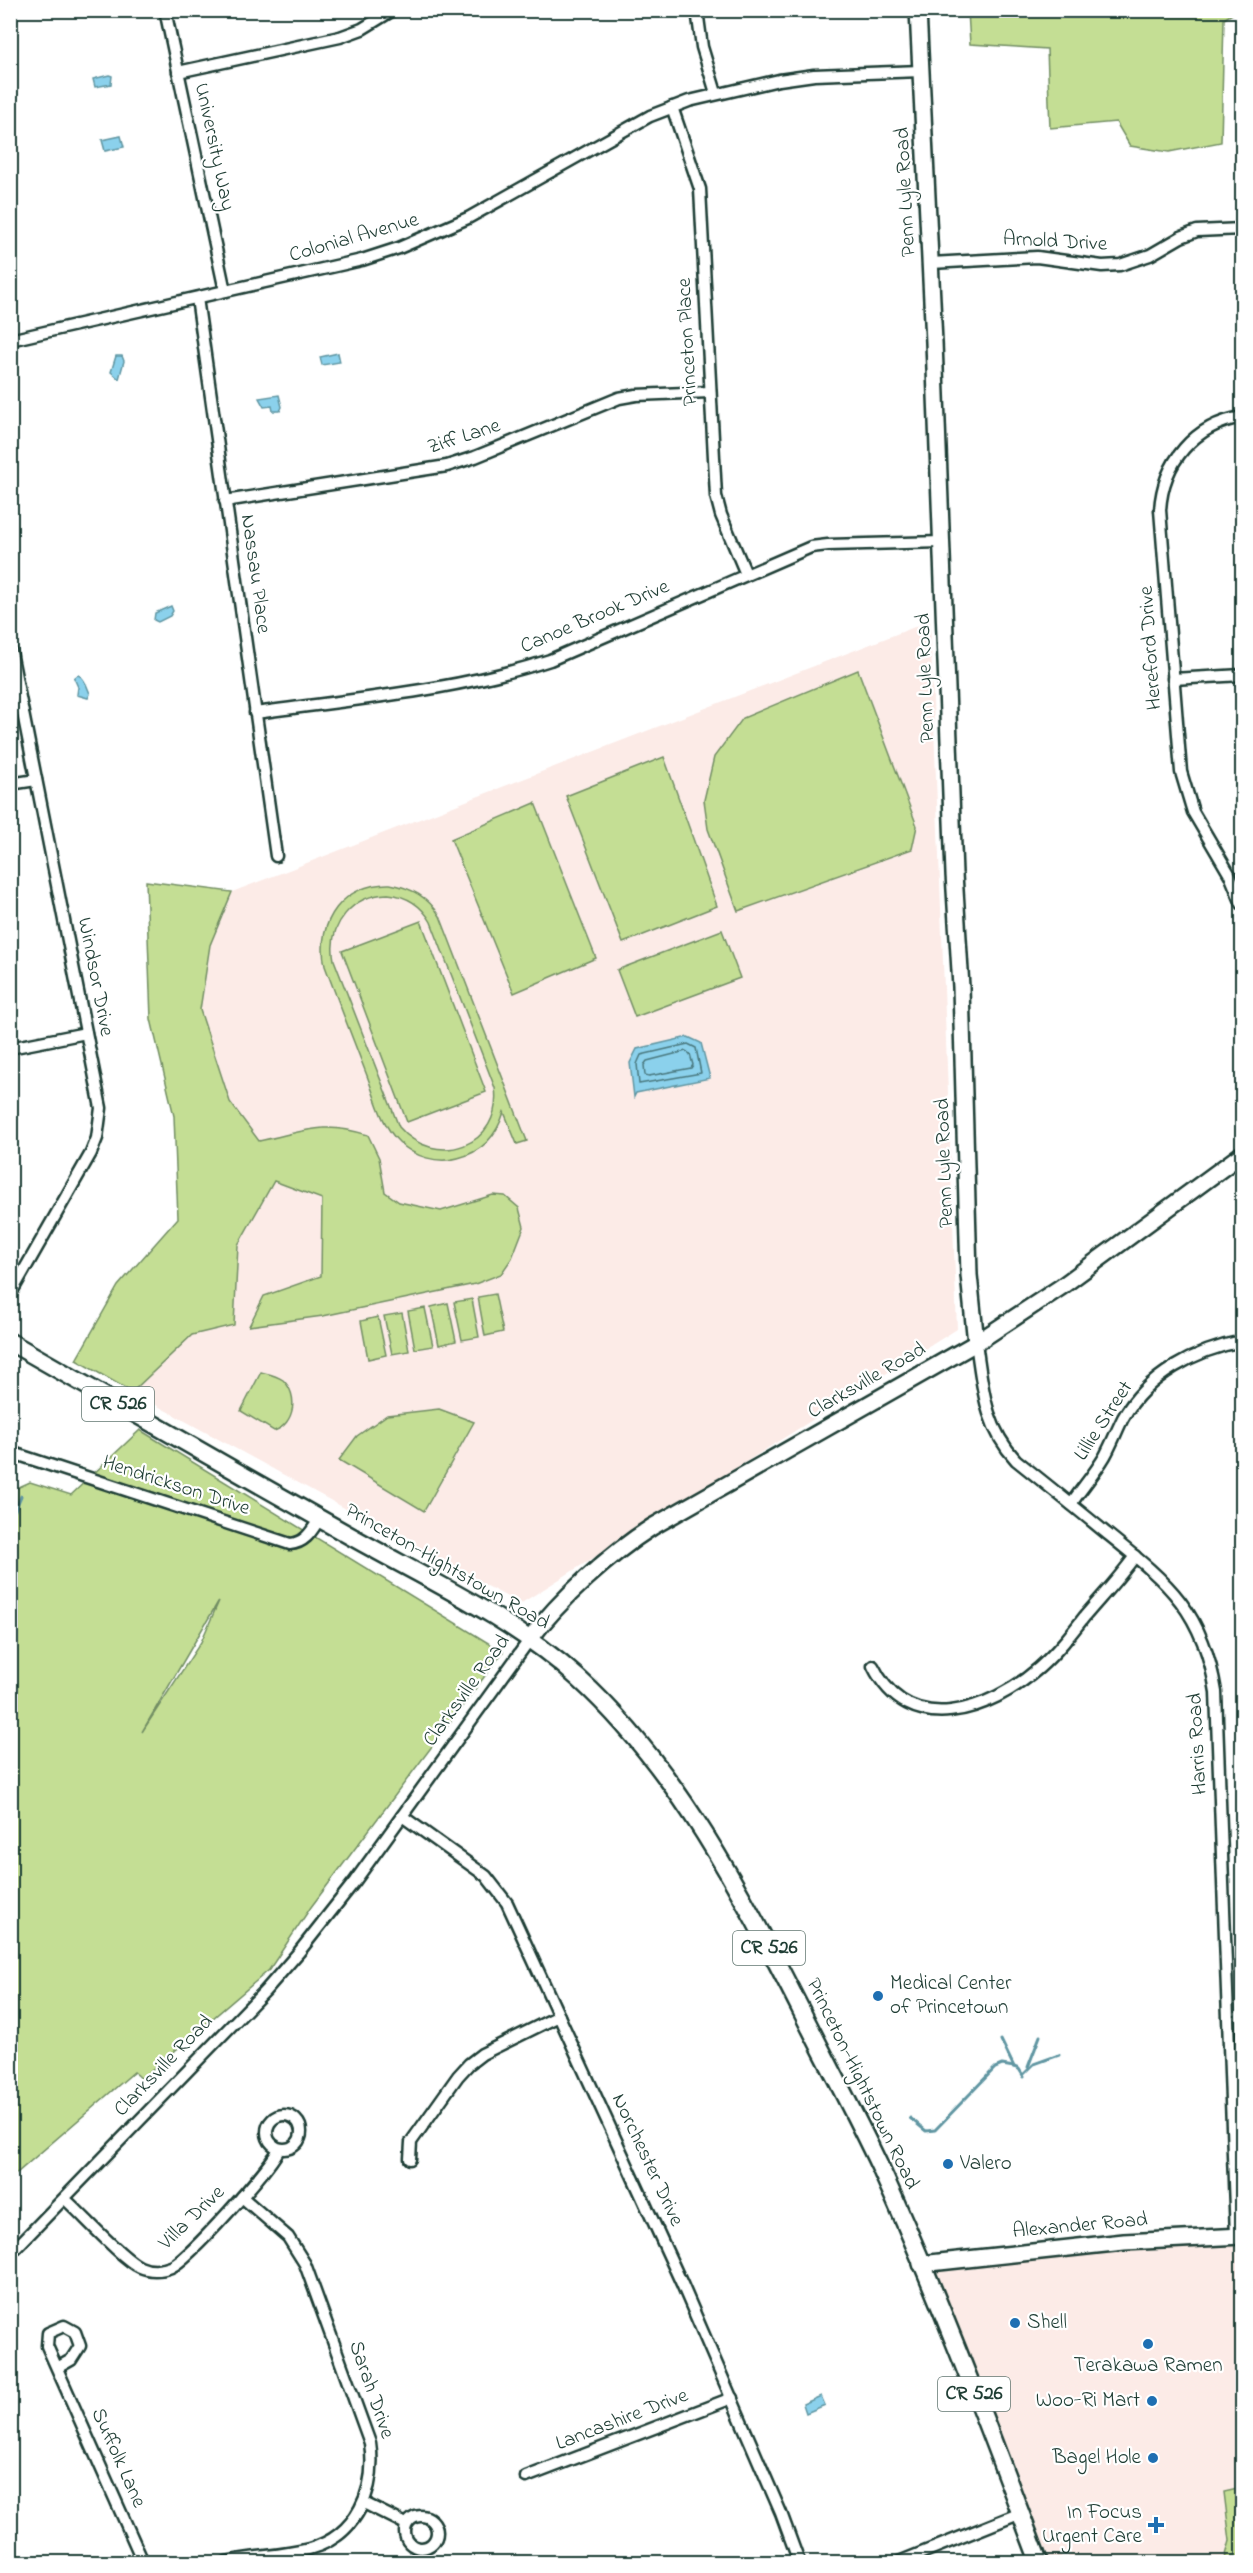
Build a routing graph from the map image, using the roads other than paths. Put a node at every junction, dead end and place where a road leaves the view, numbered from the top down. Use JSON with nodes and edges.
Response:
{"nodes":[{"id":1,"x":165,"y":10,"type":"edge"},
{"id":2,"x":393,"y":10,"type":"edge"},
{"id":3,"x":697,"y":10,"type":"edge"},
{"id":4,"x":918,"y":10,"type":"edge"},
{"id":5,"x":921,"y":71,"type":"junction"},
{"id":6,"x":178,"y":72,"type":"junction"},
{"id":7,"x":716,"y":93,"type":"junction"},
{"id":8,"x":672,"y":107,"type":"junction"},
{"id":9,"x":1242,"y":229,"type":"edge"},
{"id":10,"x":931,"y":263,"type":"junction"},
{"id":11,"x":225,"y":291,"type":"junction"},
{"id":12,"x":197,"y":298,"type":"junction"},
{"id":13,"x":10,"y":340,"type":"edge"},
{"id":14,"x":710,"y":392,"type":"junction"},
{"id":15,"x":1242,"y":417,"type":"edge"},
{"id":16,"x":225,"y":501,"type":"junction"},
{"id":17,"x":942,"y":542,"type":"junction"},
{"id":18,"x":746,"y":574,"type":"junction"},
{"id":19,"x":10,"y":647,"type":"edge"},
{"id":20,"x":1242,"y":675,"type":"edge"},
{"id":21,"x":1173,"y":679,"type":"junction"},
{"id":22,"x":255,"y":714,"type":"junction"},
{"id":23,"x":36,"y":780,"type":"junction"},
{"id":24,"x":10,"y":784,"type":"edge"},
{"id":25,"x":276,"y":856,"type":"dead end"},
{"id":26,"x":1242,"y":904,"type":"edge"},
{"id":27,"x":86,"y":1033,"type":"junction"},
{"id":28,"x":10,"y":1048,"type":"edge"},
{"id":29,"x":1242,"y":1154,"type":"edge"},
{"id":30,"x":10,"y":1294,"type":"edge"},
{"id":31,"x":1242,"y":1341,"type":"edge"},
{"id":32,"x":10,"y":1342,"type":"edge"},
{"id":33,"x":976,"y":1343,"type":"junction"},
{"id":34,"x":10,"y":1452,"type":"edge"},
{"id":35,"x":1071,"y":1504,"type":"junction"},
{"id":36,"x":320,"y":1518,"type":"junction"},
{"id":37,"x":1135,"y":1556,"type":"junction"},
{"id":38,"x":530,"y":1639,"type":"junction"},
{"id":39,"x":873,"y":1666,"type":"dead end"},
{"id":40,"x":402,"y":1816,"type":"junction"},
{"id":41,"x":560,"y":2016,"type":"junction"},
{"id":42,"x":279,"y":2149,"type":"dead end"},
{"id":43,"x":410,"y":2159,"type":"dead end"},
{"id":44,"x":242,"y":2197,"type":"junction"},
{"id":45,"x":65,"y":2199,"type":"junction"},
{"id":46,"x":1239,"y":2236,"type":"edge"},
{"id":47,"x":10,"y":2254,"type":"edge"},
{"id":48,"x":921,"y":2264,"type":"junction"},
{"id":49,"x":57,"y":2368,"type":"junction"},
{"id":50,"x":732,"y":2398,"type":"junction"},
{"id":51,"x":526,"y":2477,"type":"dead end"},
{"id":52,"x":364,"y":2503,"type":"junction"},
{"id":53,"x":1021,"y":2513,"type":"junction"},
{"id":54,"x":406,"y":2524,"type":"dead end"},
{"id":55,"x":143,"y":2562,"type":"edge"},
{"id":56,"x":226,"y":2562,"type":"edge"},
{"id":57,"x":800,"y":2562,"type":"edge"},
{"id":58,"x":899,"y":2562,"type":"edge"},
{"id":59,"x":1039,"y":2562,"type":"edge"}],
"edges":[{"from":1,"to":6,"type":"street","name":"University Way"},
{"from":2,"to":6,"type":"street"},
{"from":3,"to":7,"type":"street"},
{"from":4,"to":5,"type":"street","name":"Penn Lyle Road"},
{"from":5,"to":7,"type":"street"},
{"from":5,"to":10,"type":"street","name":"Penn Lyle Road"},
{"from":6,"to":11,"type":"street","name":"University Way"},
{"from":7,"to":8,"type":"street","name":"Colonial Avenue"},
{"from":8,"to":11,"type":"street","name":"Colonial Avenue"},
{"from":8,"to":14,"type":"street","name":"Princeton Place"},
{"from":9,"to":10,"type":"street","name":"Arnold Drive"},
{"from":10,"to":17,"type":"street","name":"Penn Lyle Road"},
{"from":11,"to":12,"type":"street","name":"Colonial Avenue"},
{"from":12,"to":13,"type":"street","name":"Colonial Avenue"},
{"from":12,"to":16,"type":"street","name":"Nassau Place"},
{"from":14,"to":16,"type":"street","name":"Ziff Lane"},
{"from":14,"to":18,"type":"street","name":"Princeton Place"},
{"from":15,"to":21,"type":"street","name":"Hereford Drive"},
{"from":16,"to":22,"type":"street","name":"Nassau Place"},
{"from":17,"to":18,"type":"street","name":"Canoe Brook Drive"},
{"from":17,"to":33,"type":"street","name":"Penn Lyle Road"},
{"from":18,"to":22,"type":"street","name":"Canoe Brook Drive"},
{"from":19,"to":23,"type":"street","name":"Windsor Drive"},
{"from":20,"to":21,"type":"street"},
{"from":21,"to":26,"type":"street","name":"Hereford Drive"},
{"from":22,"to":25,"type":"street","name":"Nassau Place"},
{"from":23,"to":24,"type":"street"},
{"from":23,"to":27,"type":"street","name":"Windsor Drive"},
{"from":27,"to":28,"type":"street"},
{"from":27,"to":30,"type":"street","name":"Windsor Drive"},
{"from":29,"to":33,"type":"street","name":"Clarksville Road"},
{"from":31,"to":35,"type":"street","name":"Lillie Street"},
{"from":32,"to":36,"type":"main road","name":"Princeton-Hightstown Road","number":"CR 526"},
{"from":33,"to":35,"type":"street","name":"Harris Road"},
{"from":33,"to":38,"type":"street","name":"Clarksville Road"},
{"from":34,"to":36,"type":"street","name":"Hendrickson Drive"},
{"from":35,"to":37,"type":"street","name":"Harris Road"},
{"from":36,"to":38,"type":"main road","name":"Princeton-Hightstown Road","number":"CR 526"},
{"from":37,"to":39,"type":"street"},
{"from":37,"to":46,"type":"street","name":"Harris Road"},
{"from":38,"to":40,"type":"street","name":"Clarksville Road"},
{"from":38,"to":48,"type":"main road","name":"Princeton-Hightstown Road","number":"CR 526"},
{"from":40,"to":41,"type":"street","name":"Norchester Drive"},
{"from":40,"to":45,"type":"street","name":"Clarksville Road"},
{"from":41,"to":43,"type":"street"},
{"from":41,"to":50,"type":"street","name":"Norchester Drive"},
{"from":42,"to":44,"type":"street","name":"Villa Drive"},
{"from":44,"to":45,"type":"street","name":"Villa Drive"},
{"from":44,"to":52,"type":"street","name":"Sarah Drive"},
{"from":45,"to":47,"type":"street","name":"Clarksville Road"},
{"from":46,"to":48,"type":"street","name":"Alexander Road"},
{"from":48,"to":53,"type":"main road","name":"Princeton-Hightstown Road","number":"CR 526"},
{"from":49,"to":49,"type":"street","name":"Suffolk Lane"},
{"from":49,"to":55,"type":"street","name":"Suffolk Lane"},
{"from":50,"to":51,"type":"street","name":"Lancashire Drive"},
{"from":50,"to":57,"type":"street","name":"Norchester Drive"},
{"from":52,"to":54,"type":"street"},
{"from":52,"to":56,"type":"street","name":"Sarah Drive"},
{"from":53,"to":58,"type":"street"},
{"from":53,"to":59,"type":"main road","name":"Princeton-Hightstown Road","number":"CR 526"}]}
